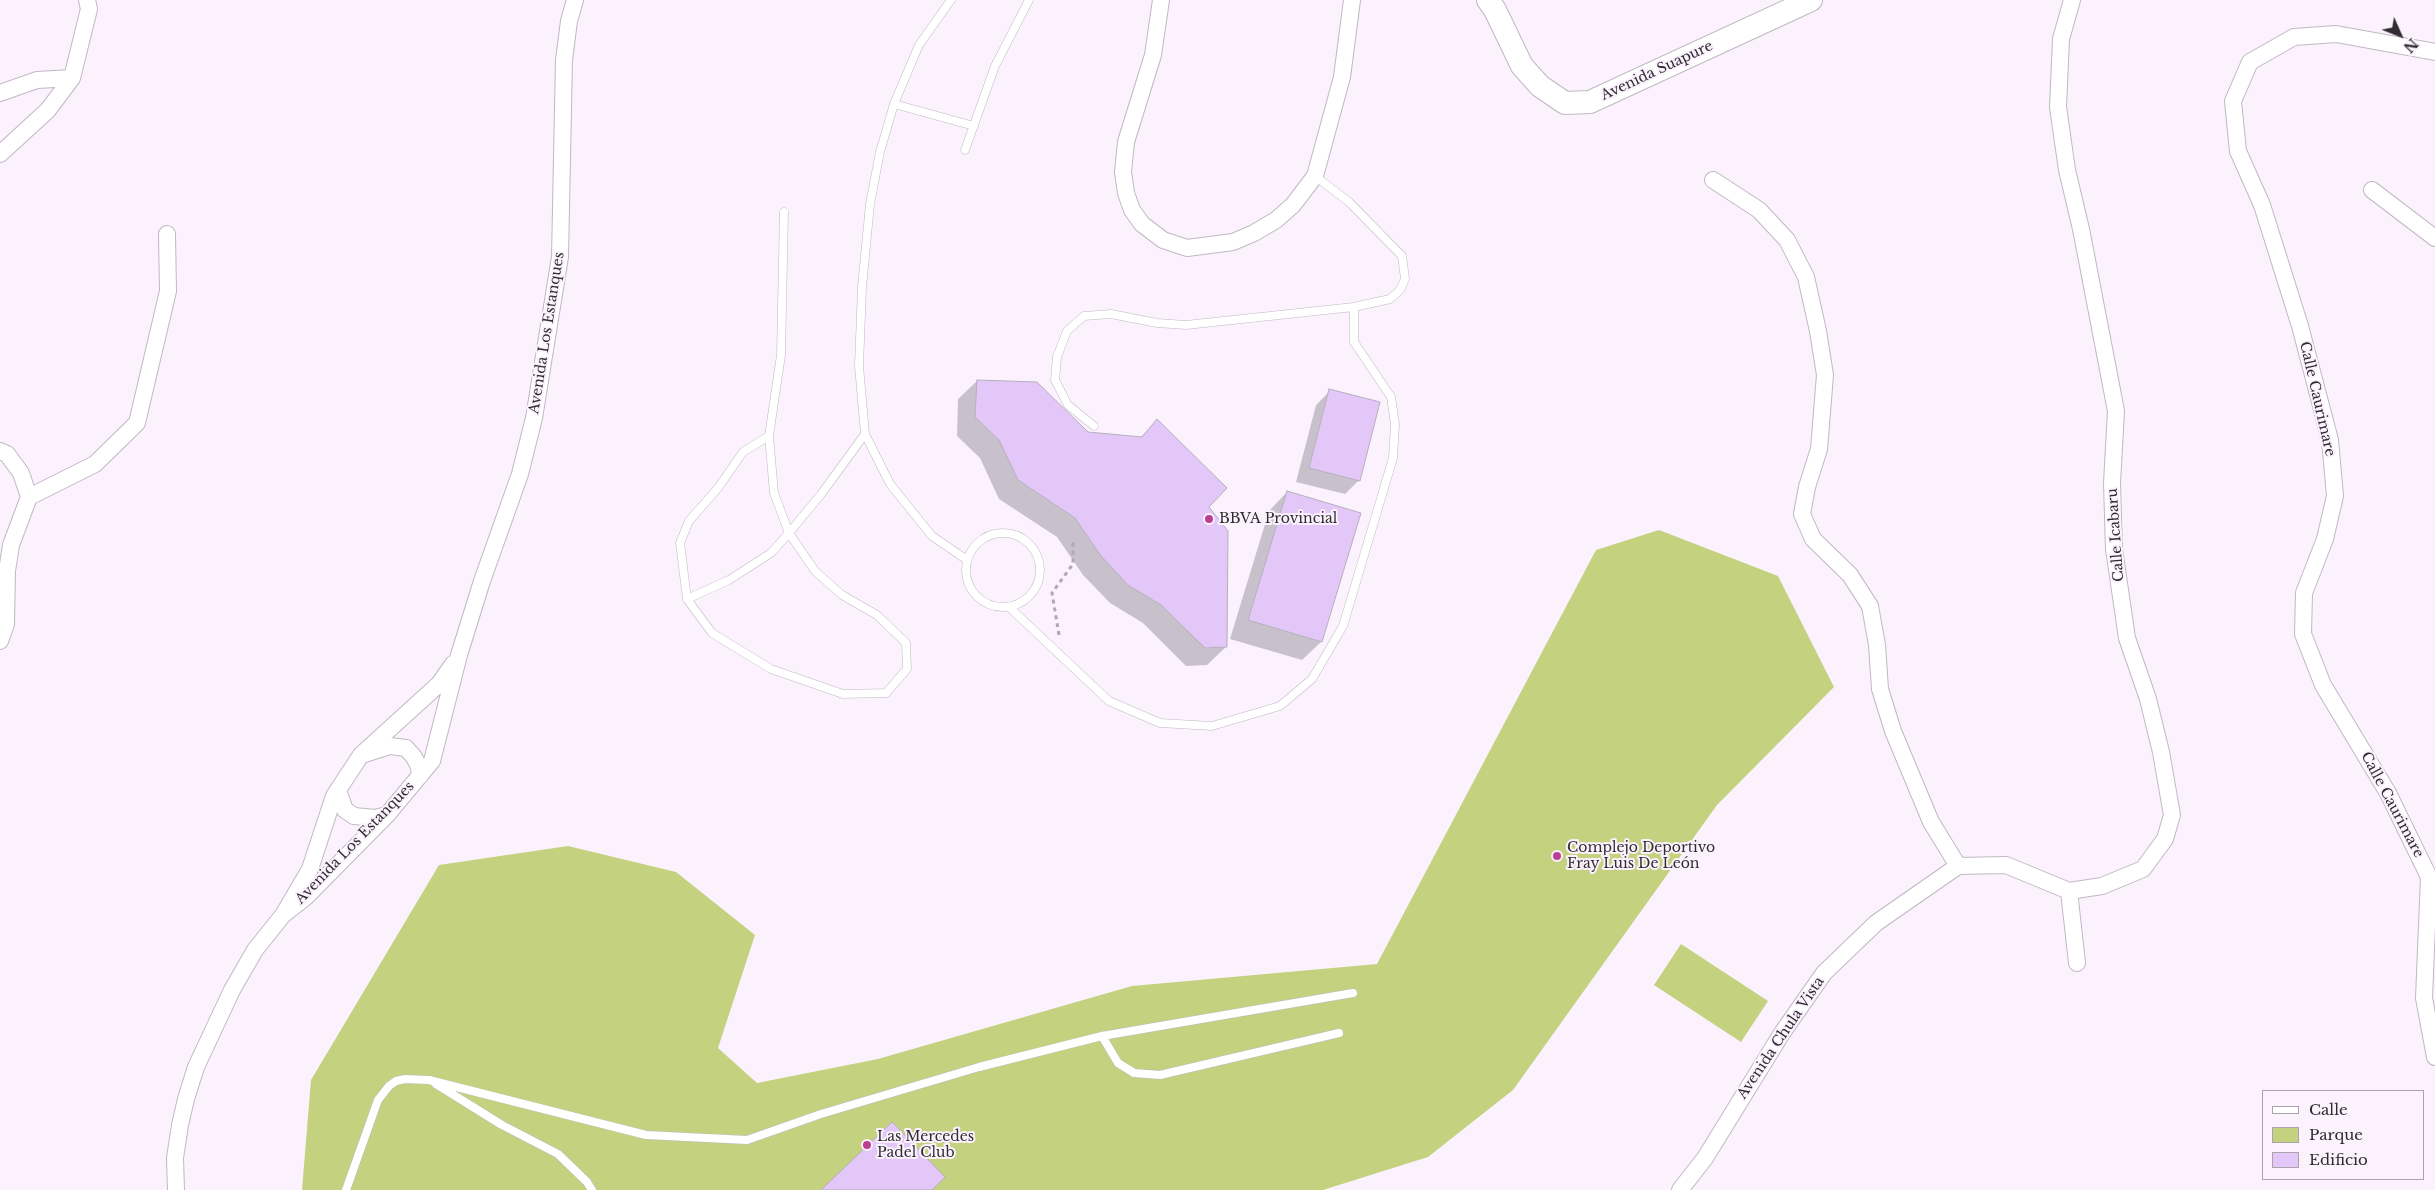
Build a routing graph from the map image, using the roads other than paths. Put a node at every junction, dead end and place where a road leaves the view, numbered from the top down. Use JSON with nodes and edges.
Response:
{"nodes":[{"id":1,"x":87,"y":0,"type":"edge"},
{"id":2,"x":575,"y":0,"type":"edge"},
{"id":3,"x":951,"y":0,"type":"edge"},
{"id":4,"x":1029,"y":0,"type":"edge"},
{"id":5,"x":1161,"y":0,"type":"edge"},
{"id":6,"x":1352,"y":0,"type":"edge"},
{"id":7,"x":1488,"y":0,"type":"edge"},
{"id":8,"x":1811,"y":0,"type":"edge"},
{"id":9,"x":2072,"y":0,"type":"edge"},
{"id":10,"x":2435,"y":52,"type":"edge"},
{"id":11,"x":72,"y":78,"type":"junction"},
{"id":12,"x":0,"y":93,"type":"edge"},
{"id":13,"x":894,"y":104,"type":"junction"},
{"id":14,"x":974,"y":126,"type":"junction"},
{"id":15,"x":965,"y":150,"type":"dead end"},
{"id":16,"x":0,"y":154,"type":"edge"},
{"id":17,"x":1315,"y":176,"type":"junction"},
{"id":18,"x":1713,"y":180,"type":"dead end"},
{"id":19,"x":2372,"y":190,"type":"dead end"},
{"id":20,"x":784,"y":212,"type":"dead end"},
{"id":21,"x":167,"y":234,"type":"dead end"},
{"id":22,"x":2435,"y":238,"type":"edge"},
{"id":23,"x":1354,"y":307,"type":"junction"},
{"id":24,"x":1094,"y":426,"type":"dead end"},
{"id":25,"x":865,"y":434,"type":"junction"},
{"id":26,"x":768,"y":436,"type":"junction"},
{"id":27,"x":0,"y":451,"type":"edge"},
{"id":28,"x":29,"y":497,"type":"junction"},
{"id":29,"x":789,"y":533,"type":"junction"},
{"id":30,"x":967,"y":560,"type":"junction"},
{"id":31,"x":687,"y":599,"type":"junction"},
{"id":32,"x":1009,"y":607,"type":"junction"},
{"id":33,"x":0,"y":641,"type":"edge"},
{"id":34,"x":459,"y":655,"type":"junction"},
{"id":35,"x":361,"y":755,"type":"junction"},
{"id":36,"x":420,"y":776,"type":"junction"},
{"id":37,"x":338,"y":790,"type":"junction"},
{"id":38,"x":387,"y":814,"type":"junction"},
{"id":39,"x":1958,"y":866,"type":"junction"},
{"id":40,"x":2069,"y":891,"type":"junction"},
{"id":41,"x":283,"y":915,"type":"junction"},
{"id":42,"x":2078,"y":963,"type":"dead end"},
{"id":43,"x":1353,"y":993,"type":"dead end"},
{"id":44,"x":1339,"y":1033,"type":"dead end"},
{"id":45,"x":1102,"y":1036,"type":"junction"},
{"id":46,"x":2435,"y":1057,"type":"edge"},
{"id":47,"x":429,"y":1080,"type":"junction"},
{"id":48,"x":176,"y":1190,"type":"edge"},
{"id":49,"x":346,"y":1190,"type":"edge"},
{"id":50,"x":592,"y":1190,"type":"edge"},
{"id":51,"x":1680,"y":1190,"type":"edge"}],
"edges":[{"from":1,"to":11,"type":"street"},
{"from":2,"to":34,"type":"street","name":"Avenida Los Estanques"},
{"from":3,"to":13,"type":"lane"},
{"from":4,"to":14,"type":"lane"},
{"from":5,"to":17,"type":"street"},
{"from":6,"to":17,"type":"street"},
{"from":7,"to":8,"type":"street","name":"Avenida Suapure"},
{"from":9,"to":40,"type":"street","name":"Calle Icabaru"},
{"from":10,"to":46,"type":"street","name":"Calle Caurimare"},
{"from":11,"to":12,"type":"street"},
{"from":11,"to":16,"type":"street"},
{"from":13,"to":14,"type":"lane"},
{"from":13,"to":25,"type":"lane"},
{"from":14,"to":15,"type":"lane"},
{"from":17,"to":23,"type":"lane"},
{"from":18,"to":39,"type":"street"},
{"from":19,"to":22,"type":"street"},
{"from":20,"to":26,"type":"lane"},
{"from":21,"to":28,"type":"street"},
{"from":23,"to":24,"type":"lane"},
{"from":23,"to":32,"type":"lane"},
{"from":25,"to":29,"type":"lane"},
{"from":25,"to":30,"type":"lane"},
{"from":26,"to":29,"type":"lane"},
{"from":26,"to":31,"type":"lane"},
{"from":27,"to":28,"type":"street"},
{"from":28,"to":33,"type":"street"},
{"from":29,"to":31,"type":"lane"},
{"from":29,"to":31,"type":"lane"},
{"from":30,"to":32,"type":"lane"},
{"from":30,"to":32,"type":"lane"},
{"from":34,"to":35,"type":"street","name":"Avenida Los Estanques"},
{"from":34,"to":36,"type":"street","name":"Avenida Los Estanques"},
{"from":35,"to":36,"type":"street"},
{"from":35,"to":37,"type":"street","name":"Avenida Los Estanques"},
{"from":36,"to":38,"type":"street","name":"Avenida Los Estanques"},
{"from":37,"to":38,"type":"street"},
{"from":37,"to":41,"type":"street","name":"Avenida Los Estanques"},
{"from":38,"to":41,"type":"street","name":"Avenida Los Estanques"},
{"from":39,"to":40,"type":"street"},
{"from":39,"to":51,"type":"street","name":"Avenida Chula Vista"},
{"from":40,"to":42,"type":"street"},
{"from":41,"to":48,"type":"street","name":"Avenida Los Estanques"},
{"from":43,"to":45,"type":"lane"},
{"from":44,"to":45,"type":"lane"},
{"from":45,"to":47,"type":"lane"},
{"from":47,"to":49,"type":"lane"},
{"from":47,"to":50,"type":"lane"}]}
